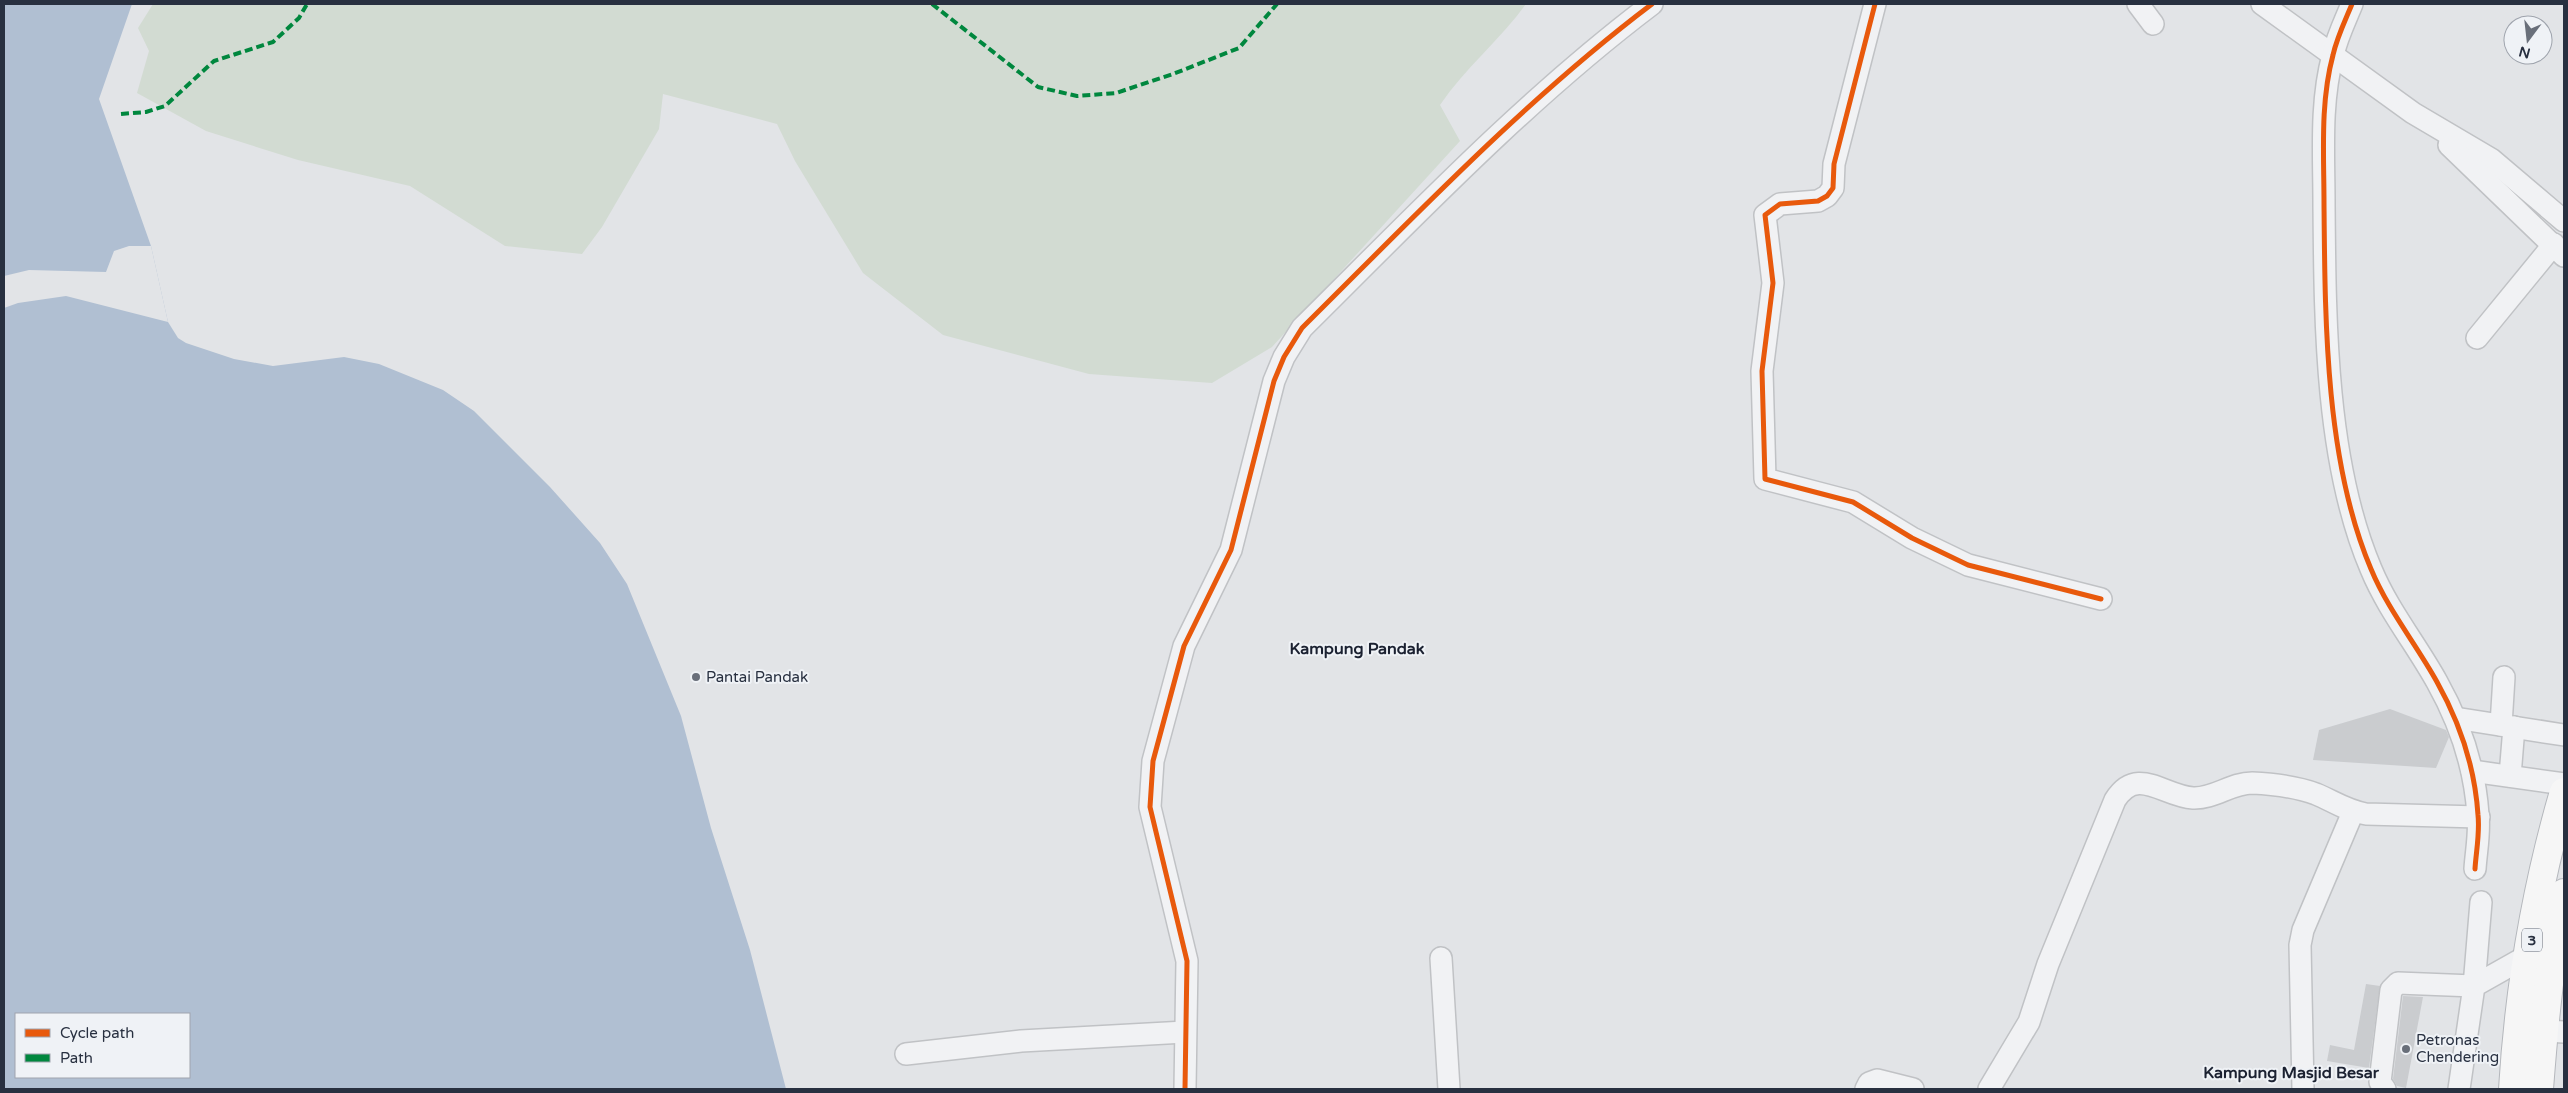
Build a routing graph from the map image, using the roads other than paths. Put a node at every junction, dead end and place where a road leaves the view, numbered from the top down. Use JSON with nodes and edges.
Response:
{"nodes":[{"id":1,"x":1652,"y":4,"type":"edge"},
{"id":2,"x":1875,"y":4,"type":"edge"},
{"id":3,"x":2138,"y":4,"type":"edge"},
{"id":4,"x":2262,"y":4,"type":"edge"},
{"id":5,"x":2352,"y":4,"type":"edge"},
{"id":6,"x":2153,"y":24,"type":"dead end"},
{"id":7,"x":2332,"y":55,"type":"junction"},
{"id":8,"x":2413,"y":112,"type":"junction"},
{"id":9,"x":2564,"y":220,"type":"edge"},
{"id":10,"x":2559,"y":250,"type":"edge"},
{"id":11,"x":2477,"y":338,"type":"dead end"},
{"id":12,"x":2101,"y":599,"type":"dead end"},
{"id":13,"x":2504,"y":677,"type":"dead end"},
{"id":14,"x":2455,"y":718,"type":"junction"},
{"id":15,"x":2507,"y":726,"type":"junction"},
{"id":16,"x":2564,"y":735,"type":"edge"},
{"id":17,"x":2472,"y":770,"type":"junction"},
{"id":18,"x":2510,"y":776,"type":"junction"},
{"id":19,"x":2564,"y":784,"type":"edge"},
{"id":20,"x":2564,"y":792,"type":"edge"},
{"id":21,"x":2353,"y":812,"type":"junction"},
{"id":22,"x":2478,"y":817,"type":"junction"},
{"id":23,"x":2475,"y":869,"type":"dead end"},
{"id":24,"x":2564,"y":893,"type":"edge"},
{"id":25,"x":2481,"y":902,"type":"dead end"},
{"id":26,"x":2529,"y":955,"type":"junction"},
{"id":27,"x":1441,"y":958,"type":"dead end"},
{"id":28,"x":2474,"y":986,"type":"junction"},
{"id":29,"x":1185,"y":1032,"type":"junction"},
{"id":30,"x":2554,"y":1032,"type":"edge"},
{"id":31,"x":906,"y":1054,"type":"dead end"},
{"id":32,"x":1185,"y":1089,"type":"edge"},
{"id":33,"x":1449,"y":1089,"type":"edge"},
{"id":34,"x":1866,"y":1089,"type":"edge"},
{"id":35,"x":1912,"y":1089,"type":"edge"},
{"id":36,"x":1990,"y":1089,"type":"edge"},
{"id":37,"x":2303,"y":1089,"type":"edge"},
{"id":38,"x":2385,"y":1089,"type":"edge"},
{"id":39,"x":2459,"y":1089,"type":"edge"},
{"id":40,"x":2513,"y":1089,"type":"edge"},
{"id":41,"x":2539,"y":1089,"type":"edge"}],
"edges":[{"from":1,"to":29,"type":"street"},
{"from":2,"to":12,"type":"street"},
{"from":3,"to":6,"type":"street"},
{"from":4,"to":7,"type":"street"},
{"from":5,"to":7,"type":"street"},
{"from":7,"to":8,"type":"street"},
{"from":7,"to":14,"type":"street"},
{"from":8,"to":9,"type":"street"},
{"from":8,"to":10,"type":"street"},
{"from":10,"to":11,"type":"street"},
{"from":13,"to":15,"type":"street"},
{"from":14,"to":15,"type":"street"},
{"from":14,"to":17,"type":"street"},
{"from":15,"to":16,"type":"street"},
{"from":15,"to":18,"type":"street"},
{"from":17,"to":18,"type":"street"},
{"from":17,"to":22,"type":"street"},
{"from":18,"to":19,"type":"street"},
{"from":20,"to":26,"type":"highway","number":"3"},
{"from":21,"to":22,"type":"street"},
{"from":21,"to":36,"type":"street"},
{"from":21,"to":37,"type":"street"},
{"from":22,"to":23,"type":"street"},
{"from":24,"to":30,"type":"highway","number":"3"},
{"from":25,"to":28,"type":"street"},
{"from":26,"to":28,"type":"street"},
{"from":26,"to":40,"type":"highway","number":"3"},
{"from":27,"to":33,"type":"street"},
{"from":28,"to":38,"type":"street"},
{"from":28,"to":39,"type":"street"},
{"from":29,"to":31,"type":"street"},
{"from":29,"to":32,"type":"street"},
{"from":30,"to":41,"type":"highway","number":"3"},
{"from":34,"to":35,"type":"street"}]}
